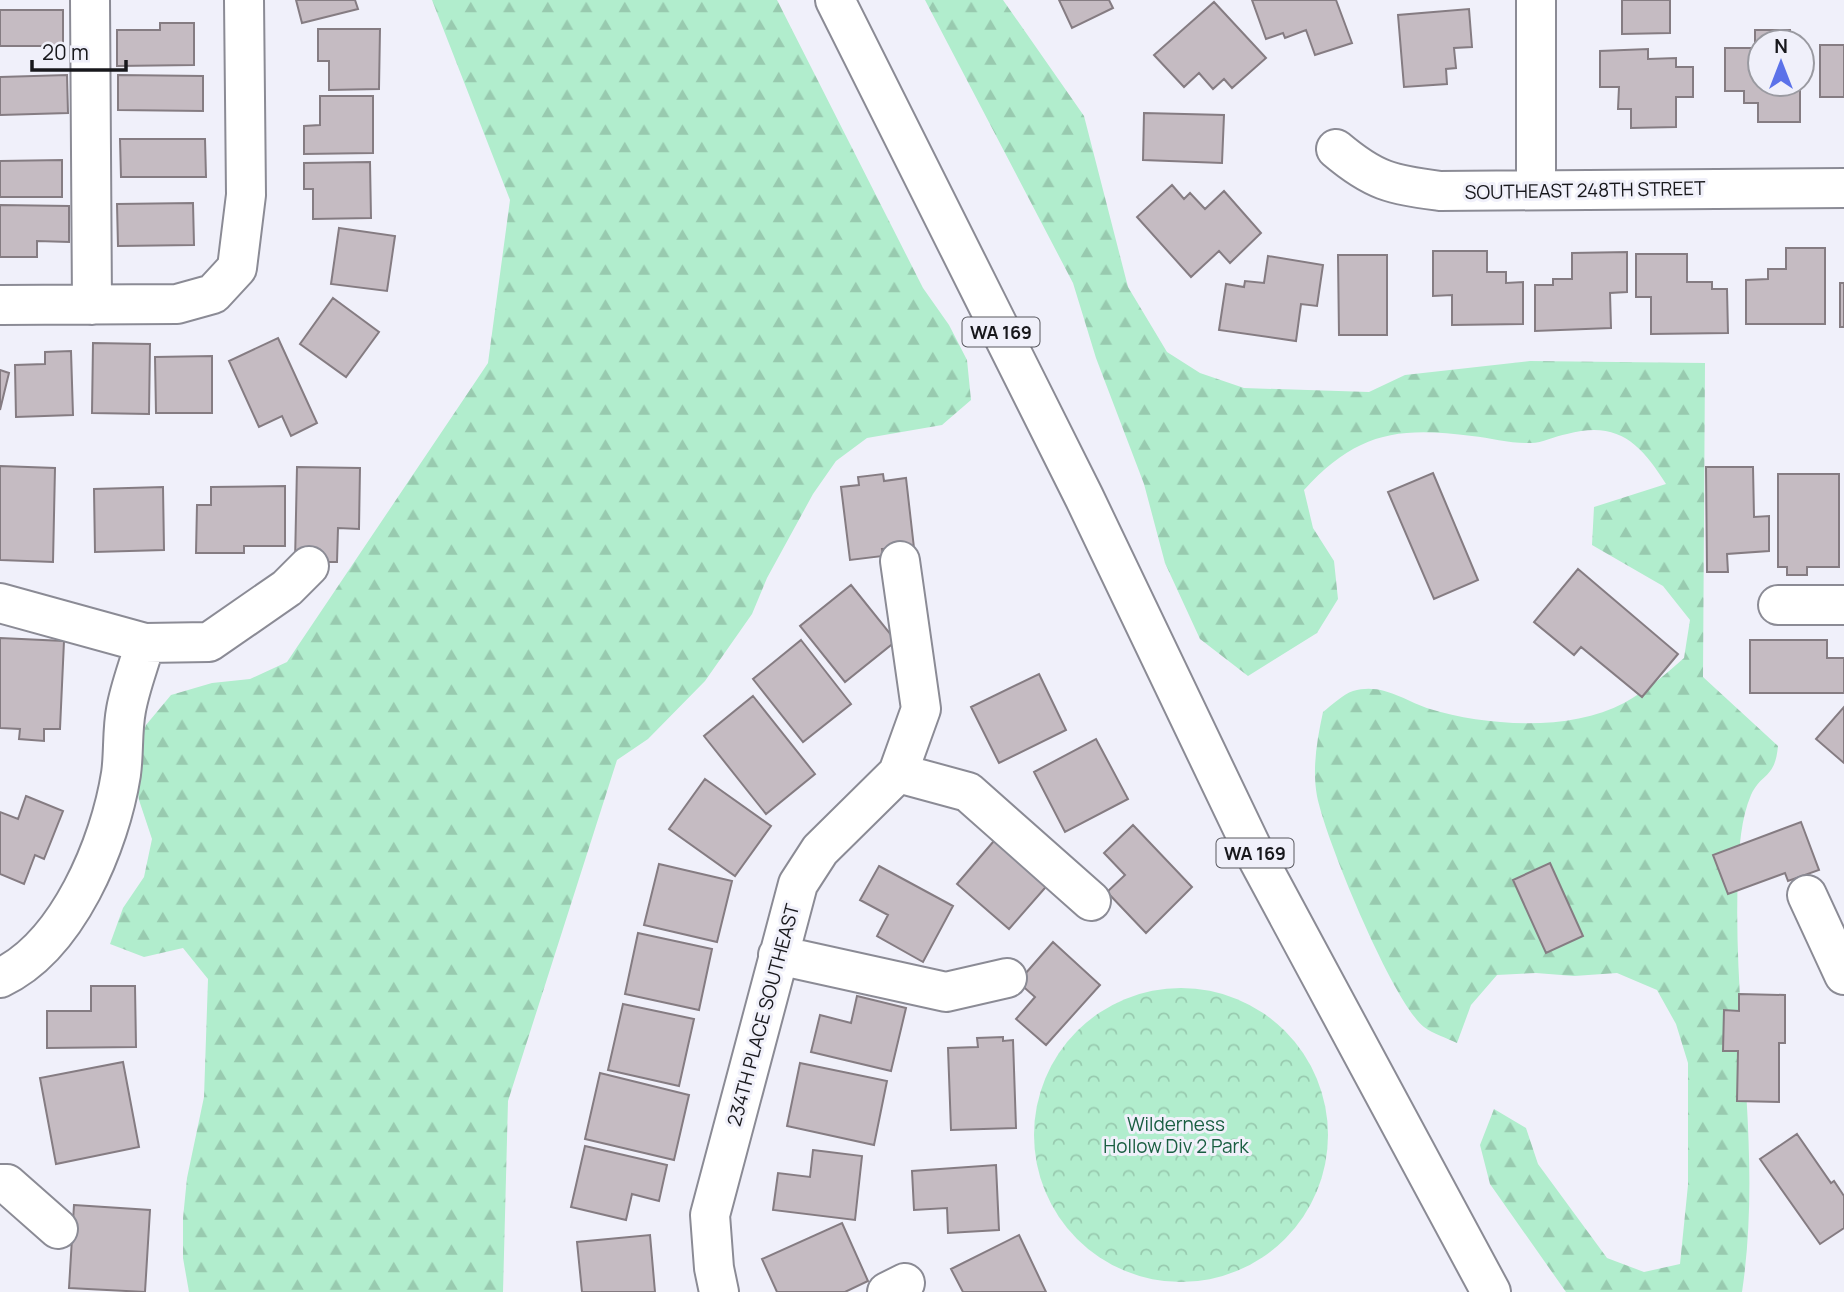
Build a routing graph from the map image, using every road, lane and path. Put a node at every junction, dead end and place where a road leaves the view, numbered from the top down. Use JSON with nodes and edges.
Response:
{"nodes":[{"id":1,"x":90,"y":0,"type":"edge"},
{"id":2,"x":244,"y":0,"type":"edge"},
{"id":3,"x":835,"y":0,"type":"edge"},
{"id":4,"x":1536,"y":0,"type":"edge"},
{"id":5,"x":1336,"y":149,"type":"dead end"},
{"id":6,"x":1844,"y":188,"type":"edge"},
{"id":7,"x":1536,"y":190,"type":"junction"},
{"id":8,"x":0,"y":305,"type":"edge"},
{"id":9,"x":92,"y":305,"type":"junction"},
{"id":10,"x":900,"y":561,"type":"dead end"},
{"id":11,"x":309,"y":566,"type":"dead end"},
{"id":12,"x":0,"y":603,"type":"edge"},
{"id":13,"x":1778,"y":606,"type":"dead end"},
{"id":14,"x":1844,"y":606,"type":"edge"},
{"id":15,"x":145,"y":643,"type":"junction"},
{"id":16,"x":898,"y":773,"type":"junction"},
{"id":17,"x":1807,"y":895,"type":"dead end"},
{"id":18,"x":1091,"y":901,"type":"dead end"},
{"id":19,"x":778,"y":955,"type":"junction"},
{"id":20,"x":1844,"y":975,"type":"edge"},
{"id":21,"x":0,"y":978,"type":"edge"},
{"id":22,"x":1007,"y":978,"type":"dead end"},
{"id":23,"x":0,"y":1184,"type":"edge"},
{"id":24,"x":58,"y":1228,"type":"dead end"},
{"id":25,"x":1489,"y":1291,"type":"edge"},
{"id":26,"x":719,"y":1292,"type":"edge"}],
"edges":[{"from":1,"to":9,"type":"street"},
{"from":2,"to":9,"type":"street"},
{"from":3,"to":25,"type":"street","number":"WA 169"},
{"from":4,"to":7,"type":"street"},
{"from":5,"to":7,"type":"street","name":"SOUTHEAST 248TH STREET"},
{"from":6,"to":7,"type":"street","name":"SOUTHEAST 248TH STREET"},
{"from":8,"to":9,"type":"street"},
{"from":10,"to":16,"type":"street"},
{"from":11,"to":15,"type":"street"},
{"from":12,"to":15,"type":"street"},
{"from":13,"to":14,"type":"street"},
{"from":15,"to":21,"type":"street"},
{"from":16,"to":18,"type":"street"},
{"from":16,"to":19,"type":"street","name":"234TH PLACE SOUTHEAST"},
{"from":17,"to":20,"type":"street"},
{"from":19,"to":22,"type":"street"},
{"from":19,"to":26,"type":"street","name":"234TH PLACE SOUTHEAST"},
{"from":23,"to":24,"type":"street"}]}
